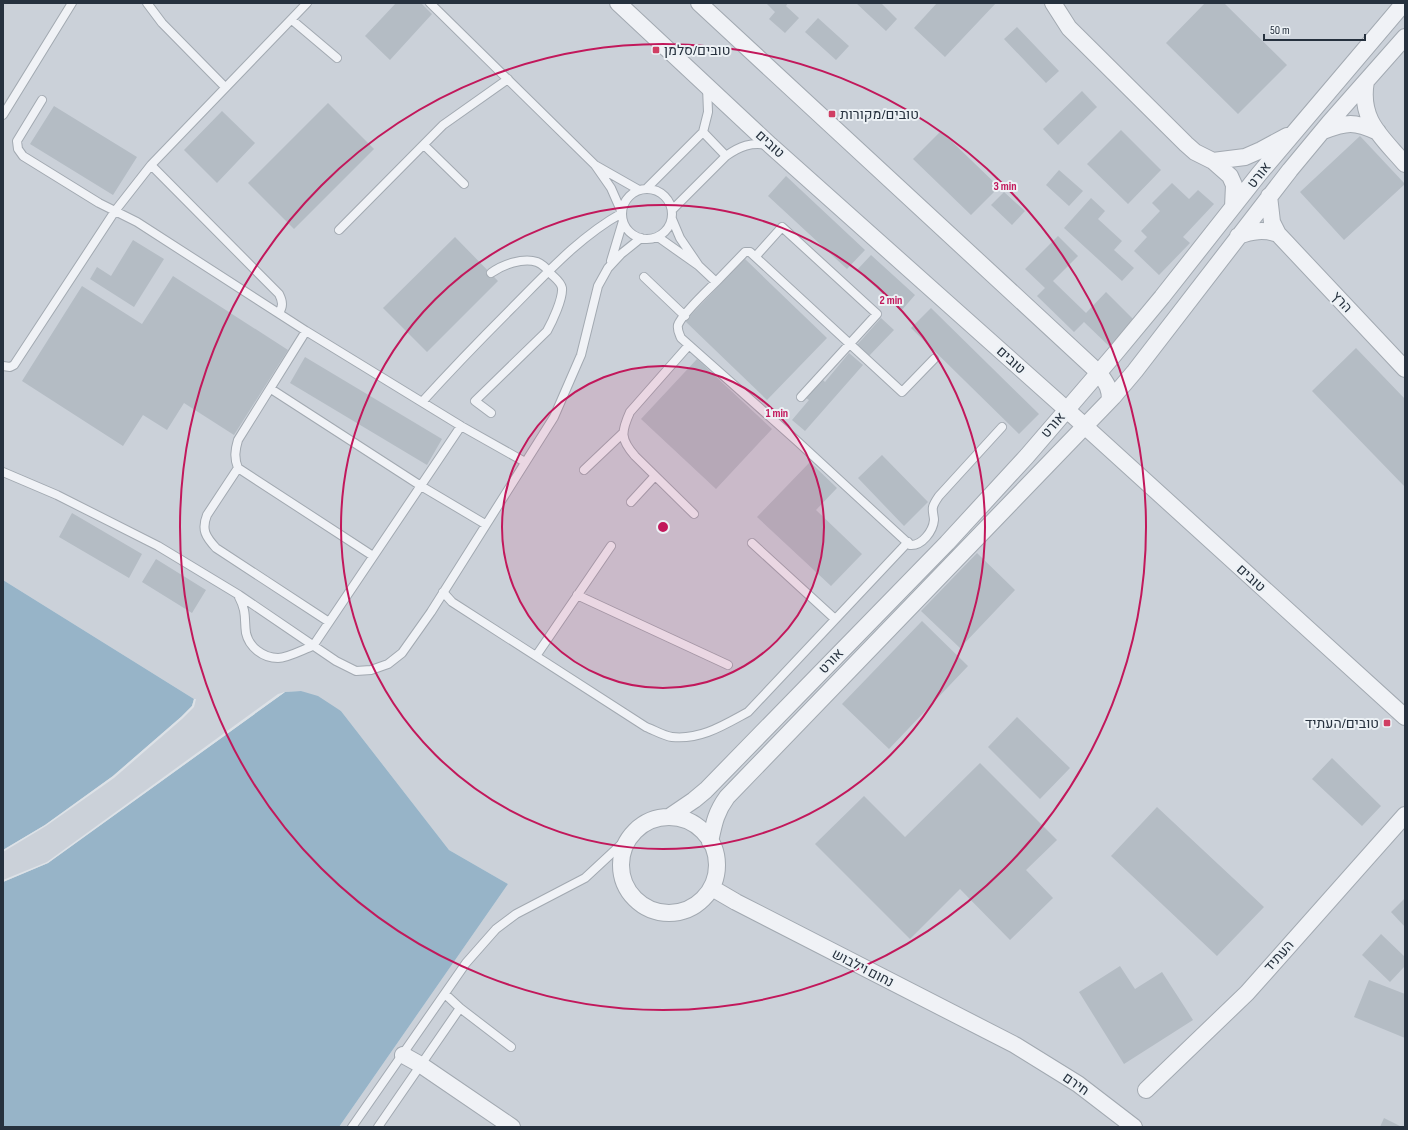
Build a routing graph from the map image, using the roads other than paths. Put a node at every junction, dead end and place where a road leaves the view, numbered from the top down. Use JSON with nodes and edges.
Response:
{"nodes":[{"id":1,"x":72,"y":3,"type":"edge"},
{"id":2,"x":147,"y":3,"type":"edge"},
{"id":3,"x":307,"y":3,"type":"edge"},
{"id":4,"x":430,"y":3,"type":"edge"},
{"id":5,"x":618,"y":3,"type":"edge"},
{"id":6,"x":700,"y":3,"type":"edge"},
{"id":7,"x":1053,"y":3,"type":"edge"},
{"id":8,"x":1404,"y":3,"type":"edge"},
{"id":9,"x":292,"y":20,"type":"junction"},
{"id":10,"x":1405,"y":37,"type":"edge"},
{"id":11,"x":338,"y":58,"type":"dead end"},
{"id":12,"x":508,"y":79,"type":"junction"},
{"id":13,"x":1366,"y":81,"type":"junction"},
{"id":14,"x":707,"y":86,"type":"junction"},
{"id":15,"x":225,"y":87,"type":"junction"},
{"id":16,"x":42,"y":100,"type":"dead end"},
{"id":17,"x":3,"y":115,"type":"edge"},
{"id":18,"x":703,"y":132,"type":"junction"},
{"id":19,"x":1295,"y":132,"type":"junction"},
{"id":20,"x":1321,"y":132,"type":"junction"},
{"id":21,"x":1378,"y":132,"type":"junction"},
{"id":22,"x":424,"y":145,"type":"junction"},
{"id":23,"x":770,"y":145,"type":"junction"},
{"id":24,"x":726,"y":156,"type":"junction"},
{"id":25,"x":1214,"y":161,"type":"junction"},
{"id":26,"x":1405,"y":164,"type":"edge"},
{"id":27,"x":151,"y":165,"type":"junction"},
{"id":28,"x":595,"y":165,"type":"junction"},
{"id":29,"x":464,"y":184,"type":"dead end"},
{"id":30,"x":643,"y":190,"type":"junction"},
{"id":31,"x":1269,"y":196,"type":"junction"},
{"id":32,"x":1233,"y":207,"type":"junction"},
{"id":33,"x":115,"y":211,"type":"junction"},
{"id":34,"x":672,"y":214,"type":"junction"},
{"id":35,"x":623,"y":217,"type":"junction"},
{"id":36,"x":339,"y":230,"type":"dead end"},
{"id":37,"x":1278,"y":234,"type":"junction"},
{"id":38,"x":1238,"y":236,"type":"junction"},
{"id":39,"x":658,"y":237,"type":"junction"},
{"id":40,"x":641,"y":238,"type":"junction"},
{"id":41,"x":756,"y":256,"type":"junction"},
{"id":42,"x":699,"y":266,"type":"junction"},
{"id":43,"x":608,"y":268,"type":"junction"},
{"id":44,"x":549,"y":271,"type":"junction"},
{"id":45,"x":491,"y":273,"type":"dead end"},
{"id":46,"x":644,"y":277,"type":"dead end"},
{"id":47,"x":716,"y":282,"type":"junction"},
{"id":48,"x":279,"y":313,"type":"junction"},
{"id":49,"x":685,"y":316,"type":"junction"},
{"id":50,"x":306,"y":331,"type":"junction"},
{"id":51,"x":850,"y":344,"type":"junction"},
{"id":52,"x":689,"y":345,"type":"junction"},
{"id":53,"x":934,"y":359,"type":"dead end"},
{"id":54,"x":3,"y":366,"type":"edge"},
{"id":55,"x":1405,"y":369,"type":"edge"},
{"id":56,"x":1099,"y":373,"type":"junction"},
{"id":57,"x":271,"y":389,"type":"junction"},
{"id":58,"x":801,"y":398,"type":"dead end"},
{"id":59,"x":1110,"y":400,"type":"junction"},
{"id":60,"x":422,"y":402,"type":"junction"},
{"id":61,"x":1067,"y":410,"type":"junction"},
{"id":62,"x":491,"y":413,"type":"dead end"},
{"id":63,"x":461,"y":426,"type":"junction"},
{"id":64,"x":1002,"y":427,"type":"dead end"},
{"id":65,"x":1084,"y":427,"type":"junction"},
{"id":66,"x":623,"y":433,"type":"junction"},
{"id":67,"x":525,"y":462,"type":"junction"},
{"id":68,"x":238,"y":468,"type":"junction"},
{"id":69,"x":584,"y":470,"type":"dead end"},
{"id":70,"x":3,"y":472,"type":"edge"},
{"id":71,"x":654,"y":477,"type":"junction"},
{"id":72,"x":420,"y":486,"type":"junction"},
{"id":73,"x":630,"y":502,"type":"dead end"},
{"id":74,"x":694,"y":514,"type":"dead end"},
{"id":75,"x":485,"y":524,"type":"junction"},
{"id":76,"x":908,"y":542,"type":"junction"},
{"id":77,"x":752,"y":543,"type":"dead end"},
{"id":78,"x":610,"y":546,"type":"dead end"},
{"id":79,"x":373,"y":556,"type":"junction"},
{"id":80,"x":443,"y":592,"type":"junction"},
{"id":81,"x":239,"y":595,"type":"junction"},
{"id":82,"x":577,"y":595,"type":"junction"},
{"id":83,"x":835,"y":619,"type":"junction"},
{"id":84,"x":329,"y":622,"type":"junction"},
{"id":85,"x":313,"y":646,"type":"junction"},
{"id":86,"x":536,"y":656,"type":"junction"},
{"id":87,"x":728,"y":665,"type":"dead end"},
{"id":88,"x":1405,"y":717,"type":"edge"},
{"id":89,"x":1405,"y":815,"type":"edge"},
{"id":90,"x":669,"y":817,"type":"junction"},
{"id":91,"x":627,"y":839,"type":"junction"},
{"id":92,"x":710,"y":842,"type":"junction"},
{"id":93,"x":712,"y":888,"type":"junction"},
{"id":94,"x":445,"y":994,"type":"junction"},
{"id":95,"x":460,"y":1008,"type":"junction"},
{"id":96,"x":1015,"y":1045,"type":"joint"},
{"id":97,"x":511,"y":1047,"type":"dead end"},
{"id":98,"x":403,"y":1055,"type":"junction"},
{"id":99,"x":421,"y":1065,"type":"junction"},
{"id":100,"x":1146,"y":1090,"type":"dead end"},
{"id":101,"x":352,"y":1127,"type":"edge"},
{"id":102,"x":378,"y":1127,"type":"edge"},
{"id":103,"x":512,"y":1127,"type":"edge"},
{"id":104,"x":1134,"y":1127,"type":"edge"}],
"edges":[{"from":1,"to":17,"type":"lane"},
{"from":2,"to":15,"type":"lane"},
{"from":3,"to":9,"type":"lane"},
{"from":4,"to":12,"type":"lane"},
{"from":5,"to":14,"type":"street","name":"טובים"},
{"from":6,"to":56,"type":"street"},
{"from":7,"to":25,"type":"street"},
{"from":8,"to":19,"type":"street","name":"אורט"},
{"from":9,"to":11,"type":"lane"},
{"from":9,"to":15,"type":"lane"},
{"from":10,"to":13,"type":"street","name":"אורט"},
{"from":12,"to":22,"type":"lane"},
{"from":12,"to":28,"type":"lane"},
{"from":13,"to":20,"type":"street","name":"אורט"},
{"from":13,"to":21,"type":"street"},
{"from":14,"to":18,"type":"lane"},
{"from":14,"to":23,"type":"street","name":"טובים"},
{"from":15,"to":27,"type":"lane"},
{"from":16,"to":33,"type":"lane"},
{"from":18,"to":24,"type":"lane"},
{"from":18,"to":30,"type":"lane"},
{"from":19,"to":25,"type":"street"},
{"from":19,"to":32,"type":"street","name":"אורט"},
{"from":20,"to":21,"type":"street"},
{"from":20,"to":31,"type":"street","name":"אורט"},
{"from":21,"to":26,"type":"street"},
{"from":22,"to":29,"type":"lane"},
{"from":22,"to":36,"type":"lane"},
{"from":23,"to":24,"type":"lane"},
{"from":23,"to":61,"type":"street","name":"טובים"},
{"from":24,"to":34,"type":"lane"},
{"from":25,"to":32,"type":"street"},
{"from":27,"to":33,"type":"lane"},
{"from":27,"to":48,"type":"lane"},
{"from":28,"to":30,"type":"lane"},
{"from":28,"to":35,"type":"lane"},
{"from":30,"to":34,"type":"lane"},
{"from":30,"to":35,"type":"lane"},
{"from":31,"to":37,"type":"street","name":"הרץ"},
{"from":31,"to":38,"type":"street","name":"אורט"},
{"from":32,"to":56,"type":"street","name":"אורט"},
{"from":33,"to":48,"type":"lane"},
{"from":33,"to":54,"type":"lane"},
{"from":34,"to":39,"type":"lane"},
{"from":34,"to":42,"type":"lane"},
{"from":35,"to":40,"type":"lane"},
{"from":35,"to":43,"type":"lane"},
{"from":35,"to":44,"type":"lane"},
{"from":37,"to":38,"type":"street"},
{"from":37,"to":55,"type":"street","name":"הרץ"},
{"from":38,"to":59,"type":"street","name":"אורט"},
{"from":39,"to":40,"type":"lane"},
{"from":39,"to":42,"type":"lane"},
{"from":40,"to":43,"type":"lane"},
{"from":41,"to":47,"type":"lane"},
{"from":41,"to":51,"type":"lane"},
{"from":41,"to":51,"type":"lane"},
{"from":42,"to":47,"type":"lane"},
{"from":43,"to":67,"type":"lane"},
{"from":44,"to":45,"type":"lane"},
{"from":44,"to":60,"type":"lane"},
{"from":44,"to":62,"type":"lane"},
{"from":46,"to":49,"type":"lane"},
{"from":47,"to":49,"type":"lane"},
{"from":48,"to":50,"type":"lane"},
{"from":49,"to":52,"type":"lane"},
{"from":50,"to":57,"type":"lane"},
{"from":50,"to":60,"type":"lane"},
{"from":51,"to":53,"type":"lane"},
{"from":51,"to":58,"type":"lane"},
{"from":52,"to":66,"type":"lane"},
{"from":52,"to":76,"type":"lane"},
{"from":56,"to":59,"type":"street"},
{"from":56,"to":61,"type":"street","name":"אורט"},
{"from":57,"to":68,"type":"lane"},
{"from":57,"to":72,"type":"lane"},
{"from":59,"to":65,"type":"street","name":"אורט"},
{"from":60,"to":63,"type":"lane"},
{"from":61,"to":65,"type":"street","name":"טובים"},
{"from":61,"to":90,"type":"street","name":"אורט"},
{"from":63,"to":67,"type":"lane"},
{"from":63,"to":72,"type":"lane"},
{"from":64,"to":76,"type":"lane"},
{"from":65,"to":88,"type":"street","name":"טובים"},
{"from":65,"to":92,"type":"street","name":"אורט"},
{"from":66,"to":69,"type":"lane"},
{"from":66,"to":71,"type":"lane"},
{"from":67,"to":75,"type":"lane"},
{"from":68,"to":79,"type":"lane"},
{"from":68,"to":84,"type":"lane"},
{"from":70,"to":81,"type":"lane"},
{"from":71,"to":73,"type":"lane"},
{"from":71,"to":74,"type":"lane"},
{"from":72,"to":75,"type":"lane"},
{"from":72,"to":79,"type":"lane"},
{"from":75,"to":80,"type":"lane"},
{"from":76,"to":83,"type":"lane"},
{"from":77,"to":83,"type":"lane"},
{"from":78,"to":82,"type":"lane"},
{"from":79,"to":84,"type":"lane"},
{"from":80,"to":85,"type":"lane"},
{"from":80,"to":86,"type":"lane"},
{"from":81,"to":85,"type":"lane"},
{"from":81,"to":85,"type":"lane"},
{"from":82,"to":86,"type":"lane"},
{"from":82,"to":87,"type":"lane"},
{"from":83,"to":86,"type":"lane"},
{"from":84,"to":85,"type":"lane"},
{"from":89,"to":100,"type":"street","name":"העתיד"},
{"from":90,"to":91,"type":"street"},
{"from":90,"to":92,"type":"street"},
{"from":91,"to":93,"type":"street"},
{"from":91,"to":94,"type":"lane"},
{"from":92,"to":93,"type":"street"},
{"from":93,"to":96,"type":"street","name":"נחום וילבוש"},
{"from":94,"to":95,"type":"lane"},
{"from":94,"to":98,"type":"lane"},
{"from":95,"to":97,"type":"lane"},
{"from":95,"to":99,"type":"lane"},
{"from":96,"to":104,"type":"street","name":"חירם"},
{"from":98,"to":99,"type":"street"},
{"from":98,"to":101,"type":"lane"},
{"from":99,"to":102,"type":"lane"},
{"from":99,"to":103,"type":"street"}]}
